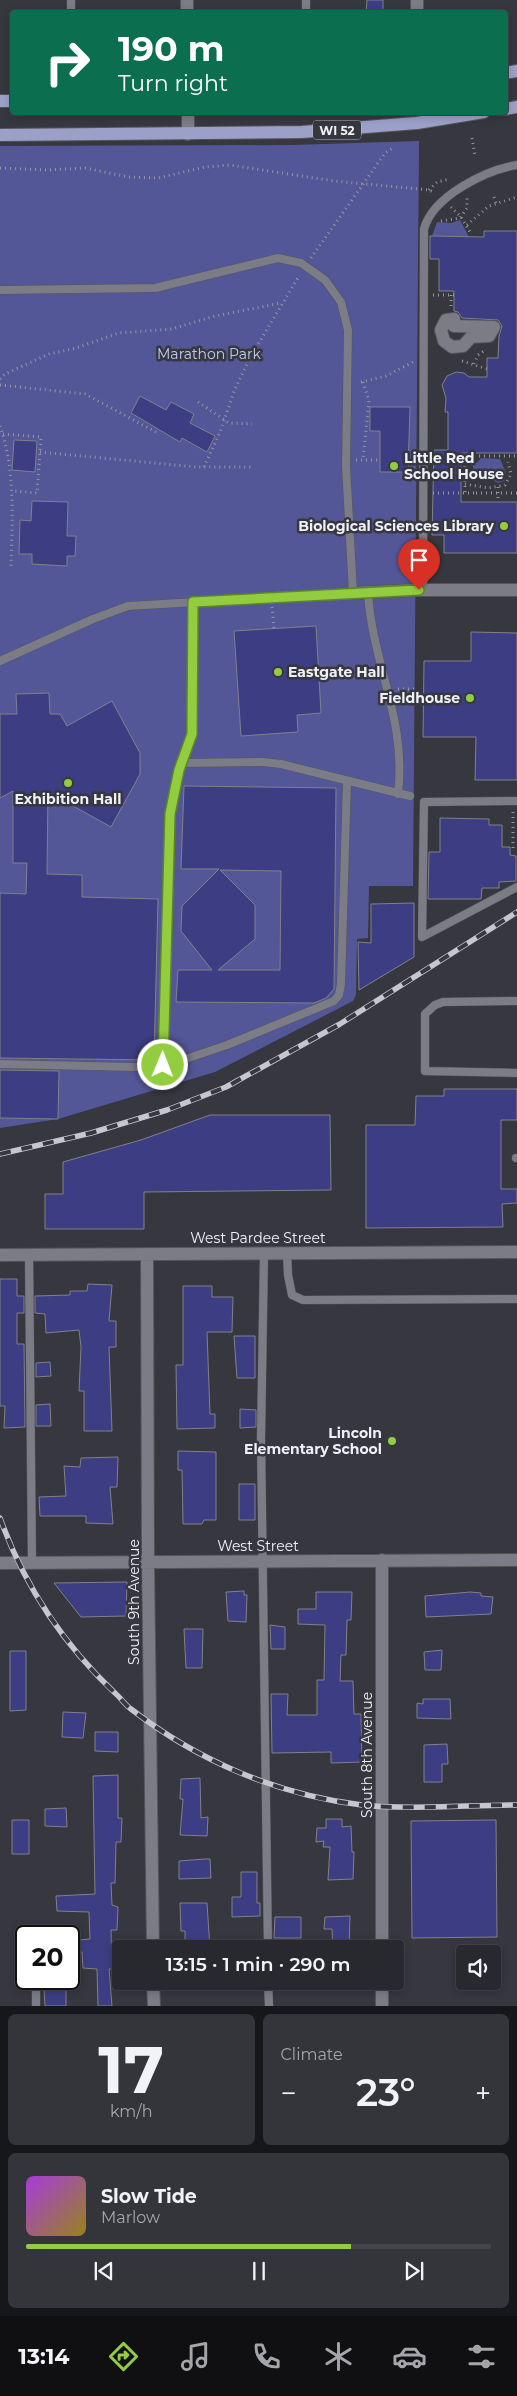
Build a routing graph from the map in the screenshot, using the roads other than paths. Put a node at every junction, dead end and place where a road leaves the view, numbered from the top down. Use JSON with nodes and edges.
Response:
{"nodes":[{"id":1,"x":188,"y":115,"type":"edge"},
{"id":2,"x":450,"y":115,"type":"edge"},
{"id":3,"x":417,"y":118,"type":"edge"},
{"id":4,"x":188,"y":134,"type":"junction"},
{"id":5,"x":0,"y":135,"type":"edge"},
{"id":6,"x":517,"y":165,"type":"edge"},
{"id":7,"x":0,"y":290,"type":"edge"},
{"id":8,"x":423,"y":590,"type":"junction"},
{"id":9,"x":517,"y":590,"type":"edge"},
{"id":10,"x":368,"y":592,"type":"junction"},
{"id":11,"x":353,"y":593,"type":"junction"},
{"id":12,"x":193,"y":602,"type":"junction"},
{"id":13,"x":0,"y":661,"type":"edge"},
{"id":14,"x":182,"y":763,"type":"junction"},
{"id":15,"x":347,"y":781,"type":"junction"},
{"id":16,"x":398,"y":794,"type":"junction"},
{"id":17,"x":410,"y":796,"type":"dead end"},
{"id":18,"x":517,"y":800,"type":"edge"},
{"id":19,"x":517,"y":887,"type":"edge"},
{"id":20,"x":517,"y":1001,"type":"edge"},
{"id":21,"x":0,"y":1064,"type":"edge"},
{"id":22,"x":163,"y":1065,"type":"junction"},
{"id":23,"x":517,"y":1073,"type":"edge"},
{"id":24,"x":517,"y":1252,"type":"edge"},
{"id":25,"x":264,"y":1253,"type":"junction"},
{"id":26,"x":287,"y":1253,"type":"junction"},
{"id":27,"x":0,"y":1254,"type":"edge"},
{"id":28,"x":29,"y":1254,"type":"junction"},
{"id":29,"x":148,"y":1254,"type":"junction"},
{"id":30,"x":517,"y":1299,"type":"edge"},
{"id":31,"x":382,"y":1560,"type":"junction"},
{"id":32,"x":517,"y":1560,"type":"edge"},
{"id":33,"x":262,"y":1561,"type":"junction"},
{"id":34,"x":148,"y":1562,"type":"junction"},
{"id":35,"x":0,"y":1563,"type":"edge"},
{"id":36,"x":32,"y":1563,"type":"junction"},
{"id":37,"x":153,"y":1940,"type":"edge"},
{"id":38,"x":268,"y":1940,"type":"edge"},
{"id":39,"x":382,"y":1940,"type":"edge"},
{"id":40,"x":36,"y":1990,"type":"edge"},
{"id":41,"x":153,"y":1990,"type":"edge"},
{"id":42,"x":268,"y":1990,"type":"edge"},
{"id":43,"x":382,"y":1990,"type":"edge"},
{"id":44,"x":36,"y":2006,"type":"edge"},
{"id":45,"x":154,"y":2006,"type":"edge"},
{"id":46,"x":268,"y":2006,"type":"edge"},
{"id":47,"x":382,"y":2006,"type":"edge"}],
"edges":[{"from":1,"to":4,"type":"street"},
{"from":2,"to":3,"type":"main road","number":"WI 52"},
{"from":3,"to":4,"type":"main road","number":"WI 52"},
{"from":4,"to":5,"type":"main road","number":"WI 52"},
{"from":6,"to":8,"type":"lane"},
{"from":7,"to":11,"type":"lane"},
{"from":8,"to":9,"type":"street"},
{"from":8,"to":10,"type":"street"},
{"from":10,"to":11,"type":"street"},
{"from":10,"to":16,"type":"lane"},
{"from":11,"to":12,"type":"lane"},
{"from":12,"to":13,"type":"lane"},
{"from":12,"to":14,"type":"lane"},
{"from":14,"to":15,"type":"lane"},
{"from":14,"to":22,"type":"lane"},
{"from":15,"to":16,"type":"lane"},
{"from":15,"to":22,"type":"lane"},
{"from":16,"to":17,"type":"lane"},
{"from":18,"to":19,"type":"lane"},
{"from":20,"to":23,"type":"lane"},
{"from":21,"to":22,"type":"lane"},
{"from":24,"to":26,"type":"street","name":"West Pardee Street"},
{"from":25,"to":26,"type":"street","name":"West Pardee Street"},
{"from":25,"to":29,"type":"street","name":"West Pardee Street"},
{"from":25,"to":33,"type":"lane"},
{"from":26,"to":30,"type":"lane"},
{"from":27,"to":28,"type":"street","name":"West Pardee Street"},
{"from":28,"to":29,"type":"street","name":"West Pardee Street"},
{"from":28,"to":36,"type":"lane"},
{"from":29,"to":34,"type":"street","name":"South 9th Avenue"},
{"from":31,"to":32,"type":"street","name":"West Street"},
{"from":31,"to":33,"type":"street","name":"West Street"},
{"from":31,"to":39,"type":"street","name":"South 8th Avenue"},
{"from":33,"to":34,"type":"street","name":"West Street"},
{"from":33,"to":38,"type":"lane"},
{"from":34,"to":36,"type":"street","name":"West Street"},
{"from":34,"to":37,"type":"street","name":"South 9th Avenue"},
{"from":35,"to":36,"type":"street","name":"West Street"},
{"from":40,"to":44,"type":"lane"},
{"from":41,"to":45,"type":"street"},
{"from":42,"to":46,"type":"lane"},
{"from":43,"to":47,"type":"street"}]}
